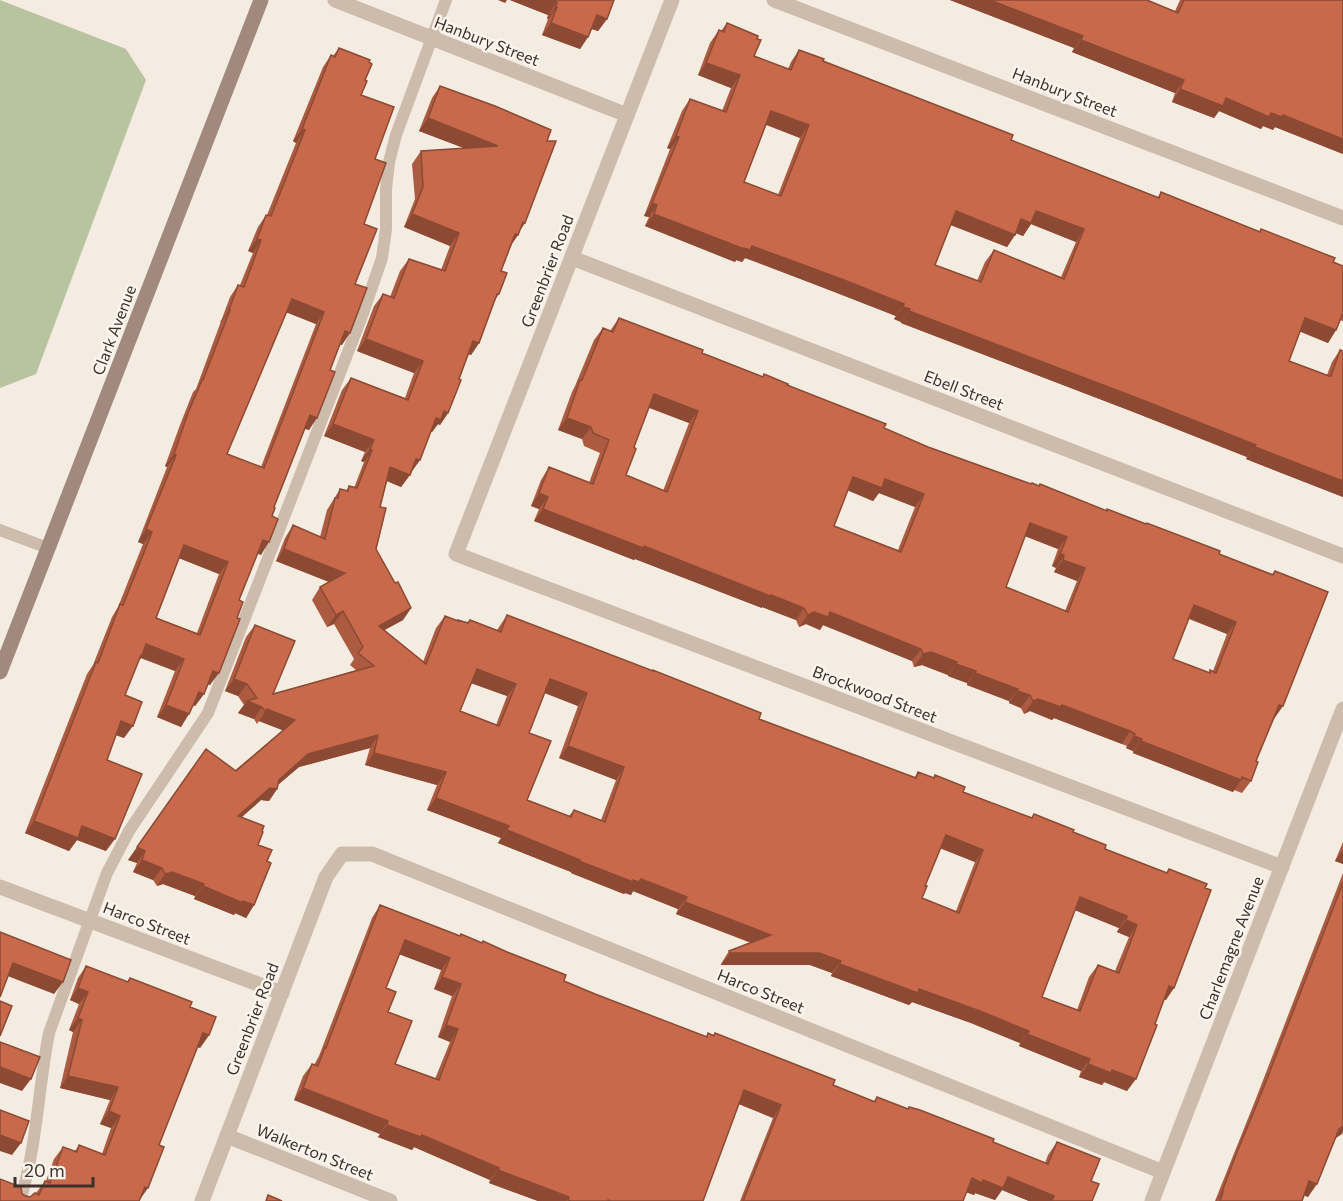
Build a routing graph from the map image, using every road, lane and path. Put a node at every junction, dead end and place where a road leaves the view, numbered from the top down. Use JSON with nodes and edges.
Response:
{"nodes":[{"id":1,"x":261,"y":0,"type":"edge"},
{"id":2,"x":335,"y":0,"type":"edge"},
{"id":3,"x":446,"y":0,"type":"edge"},
{"id":4,"x":672,"y":0,"type":"edge"},
{"id":5,"x":774,"y":0,"type":"edge"},
{"id":6,"x":431,"y":38,"type":"junction"},
{"id":7,"x":627,"y":115,"type":"junction"},
{"id":8,"x":1343,"y":218,"type":"edge"},
{"id":9,"x":572,"y":258,"type":"junction"},
{"id":10,"x":0,"y":530,"type":"edge"},
{"id":11,"x":48,"y":548,"type":"junction"},
{"id":12,"x":456,"y":554,"type":"joint"},
{"id":13,"x":1343,"y":556,"type":"edge"},
{"id":14,"x":0,"y":672,"type":"edge"},
{"id":15,"x":1343,"y":709,"type":"edge"},
{"id":16,"x":342,"y":854,"type":"joint"},
{"id":17,"x":1282,"y":867,"type":"junction"},
{"id":18,"x":0,"y":887,"type":"edge"},
{"id":19,"x":90,"y":921,"type":"junction"},
{"id":20,"x":282,"y":993,"type":"junction"},
{"id":21,"x":227,"y":1136,"type":"junction"},
{"id":22,"x":1163,"y":1173,"type":"junction"},
{"id":23,"x":20,"y":1201,"type":"edge"},
{"id":24,"x":202,"y":1201,"type":"edge"},
{"id":25,"x":390,"y":1201,"type":"edge"},
{"id":26,"x":1152,"y":1201,"type":"edge"}],
"edges":[{"from":1,"to":11,"type":"main road","name":"Clark Avenue"},
{"from":2,"to":6,"type":"street","name":"Hanbury Street"},
{"from":3,"to":6,"type":"lane"},
{"from":4,"to":7,"type":"street","name":"Greenbrier Road"},
{"from":5,"to":8,"type":"street","name":"Hanbury Street"},
{"from":6,"to":7,"type":"street","name":"Hanbury Street"},
{"from":6,"to":19,"type":"lane"},
{"from":7,"to":9,"type":"street","name":"Greenbrier Road"},
{"from":9,"to":12,"type":"street","name":"Greenbrier Road"},
{"from":9,"to":13,"type":"street","name":"Ebell Street"},
{"from":10,"to":11,"type":"lane"},
{"from":11,"to":14,"type":"main road","name":"Clark Avenue"},
{"from":12,"to":17,"type":"street","name":"Brockwood Street"},
{"from":15,"to":17,"type":"street","name":"Charlemagne Avenue"},
{"from":16,"to":20,"type":"street","name":"Greenbrier Road"},
{"from":16,"to":22,"type":"street","name":"Harco Street"},
{"from":17,"to":22,"type":"street","name":"Charlemagne Avenue"},
{"from":18,"to":19,"type":"street","name":"Harco Street"},
{"from":19,"to":20,"type":"street","name":"Harco Street"},
{"from":19,"to":23,"type":"lane"},
{"from":20,"to":21,"type":"street","name":"Greenbrier Road"},
{"from":21,"to":24,"type":"street","name":"Greenbrier Road"},
{"from":21,"to":25,"type":"street","name":"Walkerton Street"},
{"from":22,"to":26,"type":"street","name":"Charlemagne Avenue"}]}
